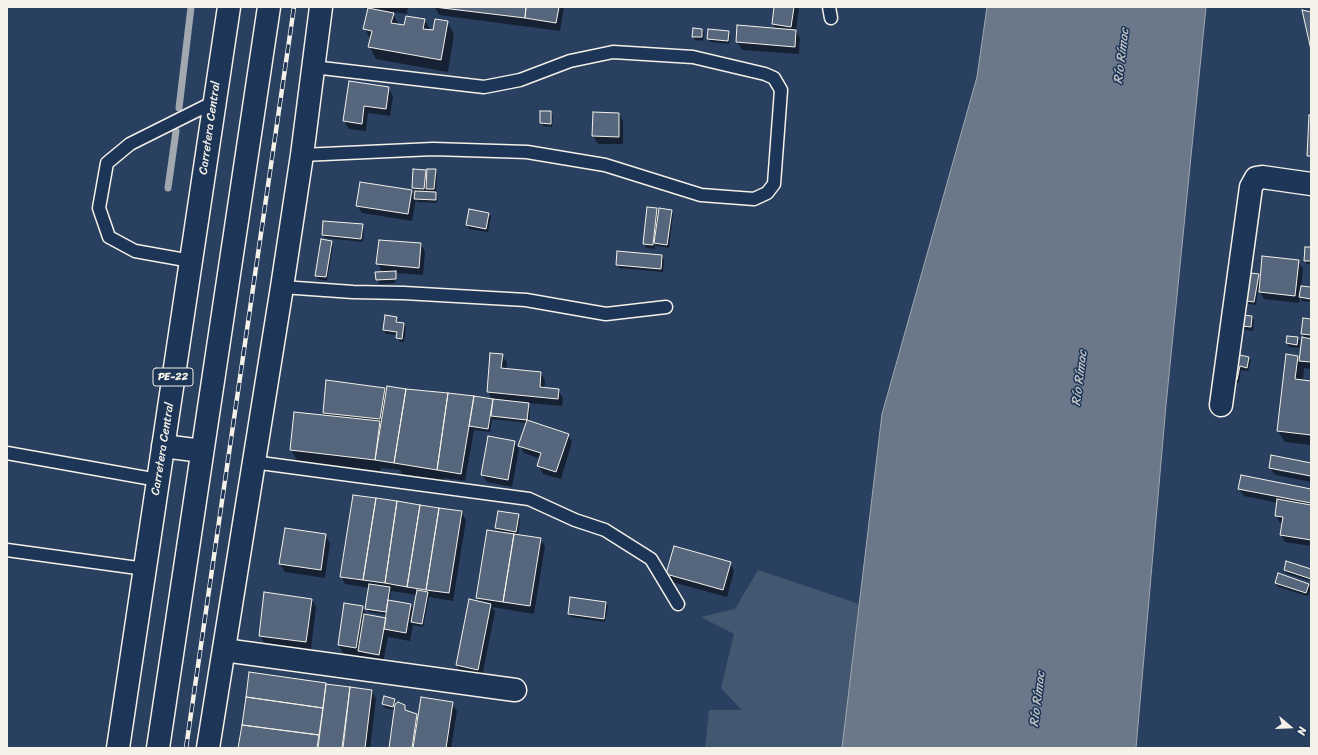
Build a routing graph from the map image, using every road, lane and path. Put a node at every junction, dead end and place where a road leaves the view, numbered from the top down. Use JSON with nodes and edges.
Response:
{"nodes":[{"id":1,"x":229,"y":7,"type":"edge"},
{"id":2,"x":269,"y":7,"type":"edge"},
{"id":3,"x":321,"y":7,"type":"edge"},
{"id":4,"x":313,"y":67,"type":"junction"},
{"id":5,"x":214,"y":102,"type":"junction"},
{"id":6,"x":302,"y":155,"type":"junction"},
{"id":7,"x":1311,"y":184,"type":"edge"},
{"id":8,"x":191,"y":262,"type":"junction"},
{"id":9,"x":282,"y":287,"type":"junction"},
{"id":10,"x":666,"y":307,"type":"dead end"},
{"id":11,"x":1222,"y":405,"type":"dead end"},
{"id":12,"x":163,"y":446,"type":"junction"},
{"id":13,"x":202,"y":451,"type":"junction"},
{"id":14,"x":7,"y":453,"type":"edge"},
{"id":15,"x":253,"y":462,"type":"junction"},
{"id":16,"x":158,"y":480,"type":"junction"},
{"id":17,"x":7,"y":550,"type":"edge"},
{"id":18,"x":145,"y":568,"type":"junction"},
{"id":19,"x":678,"y":604,"type":"dead end"},
{"id":20,"x":224,"y":650,"type":"junction"},
{"id":21,"x":516,"y":690,"type":"dead end"},
{"id":22,"x":118,"y":748,"type":"edge"},
{"id":23,"x":158,"y":748,"type":"edge"},
{"id":24,"x":208,"y":748,"type":"edge"}],
"edges":[{"from":1,"to":5,"type":"main road","name":"Carretera Central","number":"PE-22"},
{"from":2,"to":13,"type":"main road"},
{"from":3,"to":4,"type":"main road"},
{"from":4,"to":6,"type":"main road"},
{"from":4,"to":6,"type":"lane"},
{"from":5,"to":8,"type":"main road","name":"Carretera Central","number":"PE-22"},
{"from":5,"to":8,"type":"lane"},
{"from":6,"to":9,"type":"main road"},
{"from":7,"to":11,"type":"main road"},
{"from":8,"to":12,"type":"main road","name":"Carretera Central","number":"PE-22"},
{"from":9,"to":10,"type":"lane"},
{"from":9,"to":15,"type":"main road"},
{"from":12,"to":13,"type":"main road"},
{"from":12,"to":16,"type":"main road","name":"Carretera Central","number":"PE-22"},
{"from":13,"to":23,"type":"main road"},
{"from":14,"to":16,"type":"lane"},
{"from":15,"to":19,"type":"lane"},
{"from":15,"to":20,"type":"main road"},
{"from":16,"to":18,"type":"main road","name":"Carretera Central","number":"PE-22"},
{"from":17,"to":18,"type":"lane"},
{"from":18,"to":22,"type":"main road","name":"Carretera Central","number":"PE-22"},
{"from":20,"to":21,"type":"main road"},
{"from":20,"to":24,"type":"main road"}]}
